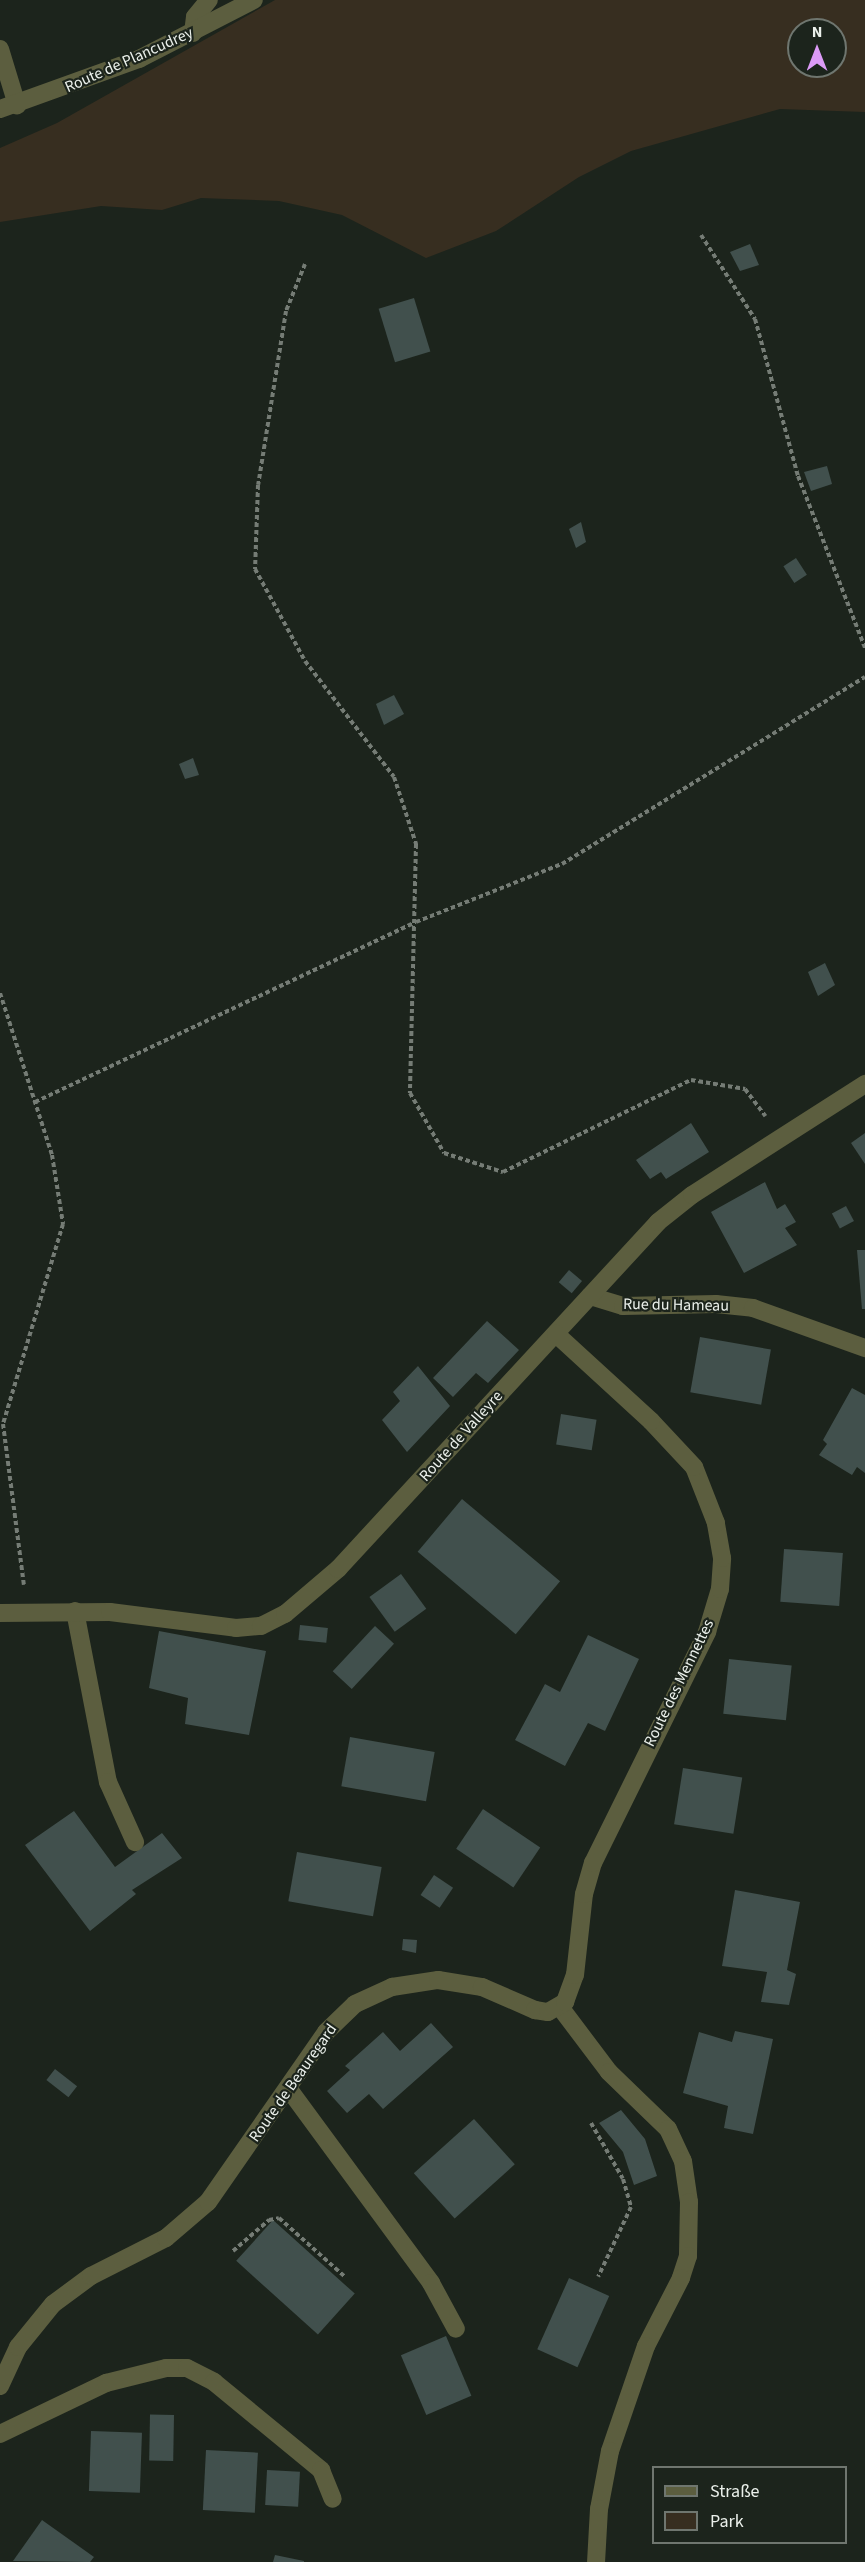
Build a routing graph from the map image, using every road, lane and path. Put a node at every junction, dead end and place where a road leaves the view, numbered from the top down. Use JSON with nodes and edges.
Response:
{"nodes":[{"id":1,"x":209,"y":0,"type":"edge"},
{"id":2,"x":254,"y":0,"type":"edge"},
{"id":3,"x":193,"y":33,"type":"junction"},
{"id":4,"x":0,"y":49,"type":"edge"},
{"id":5,"x":9,"y":107,"type":"edge"},
{"id":6,"x":701,"y":235,"type":"dead end"},
{"id":7,"x":304,"y":264,"type":"dead end"},
{"id":8,"x":865,"y":648,"type":"edge"},
{"id":9,"x":865,"y":677,"type":"edge"},
{"id":10,"x":416,"y":921,"type":"junction"},
{"id":11,"x":0,"y":993,"type":"edge"},
{"id":12,"x":865,"y":1084,"type":"edge"},
{"id":13,"x":35,"y":1102,"type":"junction"},
{"id":14,"x":782,"y":1139,"type":"junction"},
{"id":15,"x":590,"y":1296,"type":"junction"},
{"id":16,"x":556,"y":1334,"type":"junction"},
{"id":17,"x":865,"y":1348,"type":"edge"},
{"id":18,"x":75,"y":1611,"type":"junction"},
{"id":19,"x":27,"y":1612,"type":"junction"},
{"id":20,"x":0,"y":1613,"type":"edge"},
{"id":21,"x":135,"y":1842,"type":"dead end"},
{"id":22,"x":560,"y":2007,"type":"junction"},
{"id":23,"x":288,"y":2088,"type":"junction"},
{"id":24,"x":591,"y":2123,"type":"dead end"},
{"id":25,"x":233,"y":2252,"type":"dead end"},
{"id":26,"x":344,"y":2276,"type":"dead end"},
{"id":27,"x":598,"y":2277,"type":"dead end"},
{"id":28,"x":456,"y":2329,"type":"dead end"},
{"id":29,"x":0,"y":2386,"type":"edge"},
{"id":30,"x":0,"y":2434,"type":"edge"},
{"id":31,"x":333,"y":2499,"type":"dead end"},
{"id":32,"x":596,"y":2562,"type":"edge"}],
"edges":[{"from":1,"to":3,"type":"street"},
{"from":2,"to":3,"type":"street","name":"Route de Plancudrey"},
{"from":3,"to":5,"type":"street","name":"Route de Plancudrey"},
{"from":4,"to":5,"type":"street"},
{"from":6,"to":8,"type":"path"},
{"from":7,"to":10,"type":"path"},
{"from":9,"to":10,"type":"path"},
{"from":10,"to":13,"type":"path"},
{"from":10,"to":14,"type":"path"},
{"from":11,"to":13,"type":"path"},
{"from":12,"to":14,"type":"street","name":"Route de Valleyre"},
{"from":13,"to":19,"type":"path"},
{"from":14,"to":15,"type":"street","name":"Route de Valleyre"},
{"from":15,"to":16,"type":"street","name":"Route de Valleyre"},
{"from":15,"to":17,"type":"street","name":"Rue du Hameau"},
{"from":16,"to":18,"type":"street","name":"Route de Valleyre"},
{"from":16,"to":22,"type":"street","name":"Route des Mennettes"},
{"from":18,"to":19,"type":"street","name":"Route de Valleyre"},
{"from":18,"to":21,"type":"street"},
{"from":19,"to":20,"type":"street","name":"Route de Valleyre"},
{"from":22,"to":23,"type":"street","name":"Route de Beauregard"},
{"from":22,"to":32,"type":"street"},
{"from":23,"to":28,"type":"street"},
{"from":23,"to":29,"type":"street","name":"Route de Beauregard"},
{"from":24,"to":27,"type":"path"},
{"from":25,"to":26,"type":"path"},
{"from":30,"to":31,"type":"street"}]}
